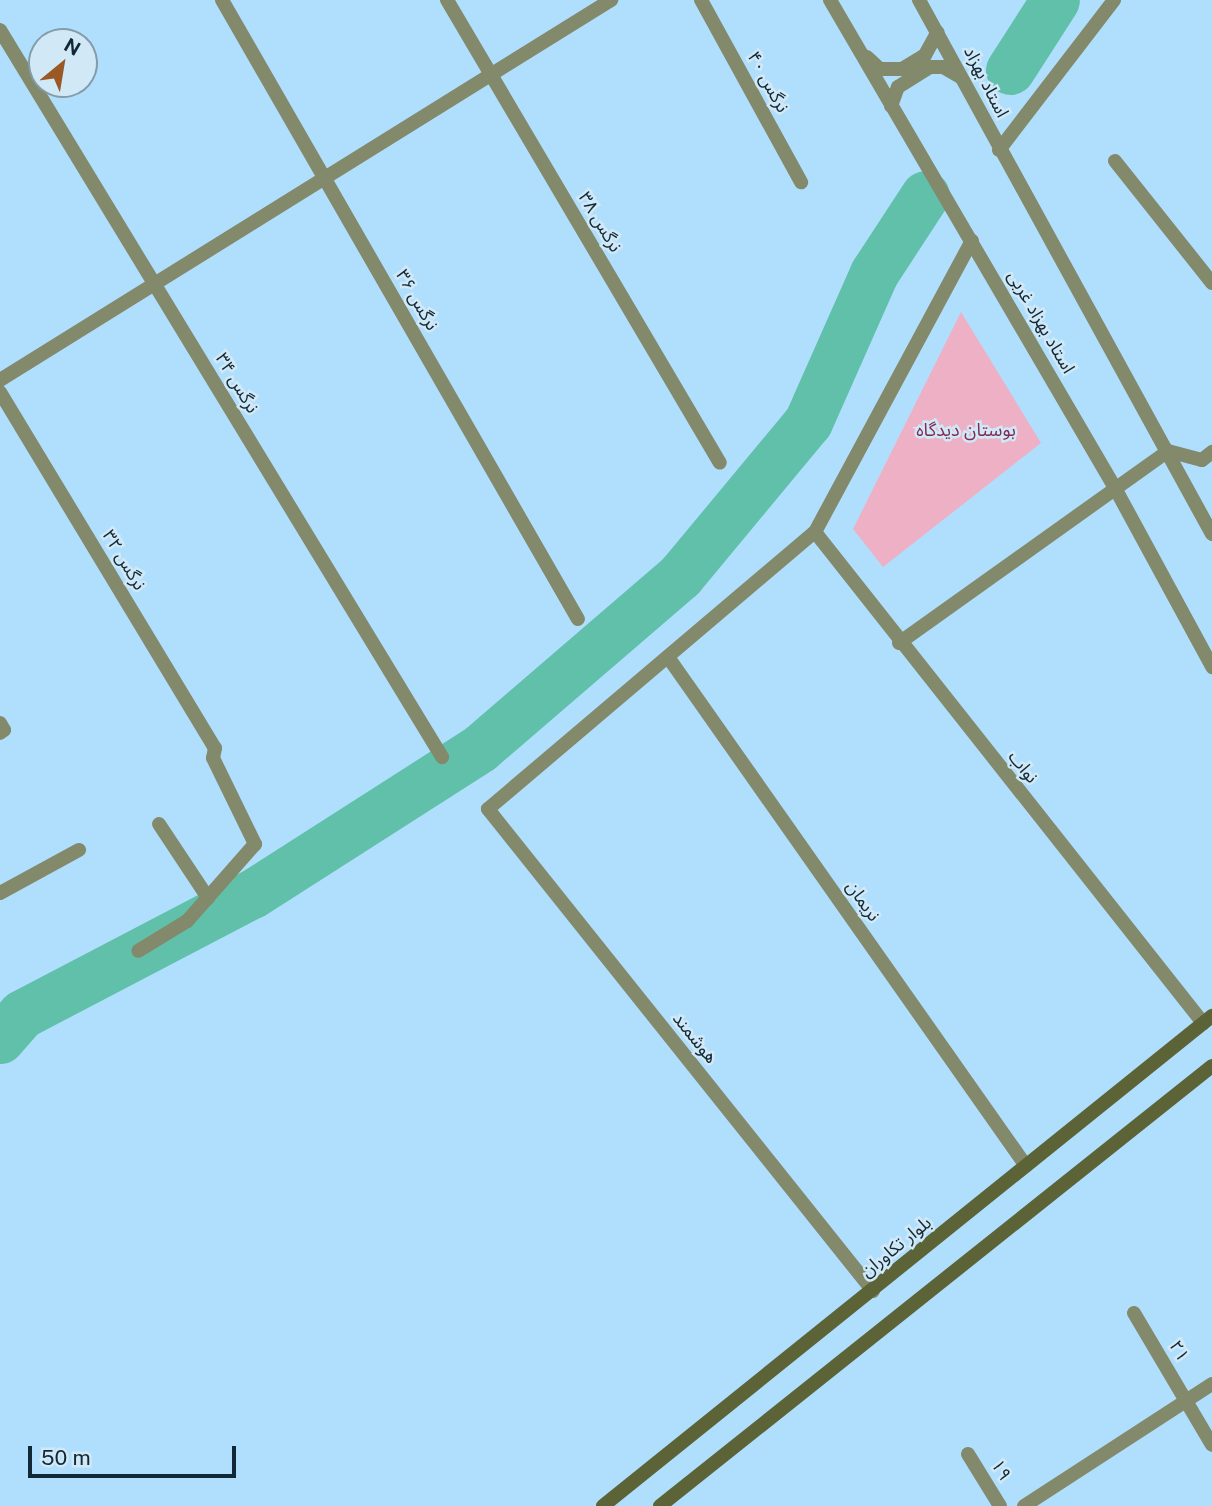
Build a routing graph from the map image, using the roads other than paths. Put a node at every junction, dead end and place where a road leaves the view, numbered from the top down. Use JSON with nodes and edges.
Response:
{"nodes":[{"id":1,"x":222,"y":0,"type":"edge"},
{"id":2,"x":447,"y":0,"type":"edge"},
{"id":3,"x":611,"y":0,"type":"edge"},
{"id":4,"x":701,"y":0,"type":"edge"},
{"id":5,"x":830,"y":0,"type":"edge"},
{"id":6,"x":919,"y":0,"type":"edge"},
{"id":7,"x":1115,"y":0,"type":"edge"},
{"id":8,"x":0,"y":30,"type":"edge"},
{"id":9,"x":938,"y":32,"type":"junction"},
{"id":10,"x":858,"y":49,"type":"junction"},
{"id":11,"x":491,"y":74,"type":"junction"},
{"id":12,"x":961,"y":78,"type":"junction"},
{"id":13,"x":891,"y":106,"type":"junction"},
{"id":14,"x":999,"y":150,"type":"junction"},
{"id":15,"x":1115,"y":161,"type":"dead end"},
{"id":16,"x":324,"y":177,"type":"junction"},
{"id":17,"x":801,"y":182,"type":"dead end"},
{"id":18,"x":972,"y":241,"type":"junction"},
{"id":19,"x":153,"y":282,"type":"junction"},
{"id":20,"x":1212,"y":282,"type":"edge"},
{"id":21,"x":0,"y":380,"type":"edge"},
{"id":22,"x":0,"y":391,"type":"edge"},
{"id":23,"x":1168,"y":451,"type":"junction"},
{"id":24,"x":1212,"y":452,"type":"edge"},
{"id":25,"x":720,"y":463,"type":"dead end"},
{"id":26,"x":1115,"y":488,"type":"junction"},
{"id":27,"x":815,"y":533,"type":"junction"},
{"id":28,"x":1212,"y":534,"type":"edge"},
{"id":29,"x":578,"y":619,"type":"dead end"},
{"id":30,"x":899,"y":643,"type":"junction"},
{"id":31,"x":668,"y":657,"type":"junction"},
{"id":32,"x":1212,"y":667,"type":"edge"},
{"id":33,"x":0,"y":723,"type":"edge"},
{"id":34,"x":0,"y":733,"type":"edge"},
{"id":35,"x":442,"y":757,"type":"dead end"},
{"id":36,"x":159,"y":824,"type":"dead end"},
{"id":37,"x":79,"y":850,"type":"dead end"},
{"id":38,"x":0,"y":893,"type":"edge"},
{"id":39,"x":208,"y":898,"type":"junction"},
{"id":40,"x":138,"y":951,"type":"dead end"},
{"id":41,"x":1208,"y":1020,"type":"edge"},
{"id":42,"x":1212,"y":1066,"type":"edge"},
{"id":43,"x":1026,"y":1167,"type":"junction"},
{"id":44,"x":873,"y":1291,"type":"junction"},
{"id":45,"x":1134,"y":1313,"type":"dead end"},
{"id":46,"x":1212,"y":1384,"type":"edge"},
{"id":47,"x":1186,"y":1401,"type":"junction"},
{"id":48,"x":1212,"y":1445,"type":"edge"},
{"id":49,"x":968,"y":1454,"type":"dead end"},
{"id":50,"x":603,"y":1506,"type":"edge"},
{"id":51,"x":660,"y":1506,"type":"edge"},
{"id":52,"x":1000,"y":1506,"type":"edge"},
{"id":53,"x":1024,"y":1506,"type":"edge"}],
"edges":[{"from":1,"to":16,"type":"street","name":"نرگس ۳۶"},
{"from":2,"to":11,"type":"street","name":"نرگس ۳۸"},
{"from":3,"to":11,"type":"street"},
{"from":4,"to":17,"type":"street","name":"نرگس ۴۰"},
{"from":5,"to":10,"type":"street","name":"استاد بهزاد غربی"},
{"from":6,"to":9,"type":"street"},
{"from":7,"to":14,"type":"street"},
{"from":8,"to":19,"type":"street","name":"نرگس ۳۴"},
{"from":9,"to":10,"type":"street"},
{"from":9,"to":12,"type":"street","name":"استاد بهزاد"},
{"from":10,"to":13,"type":"street","name":"استاد بهزاد غربی"},
{"from":11,"to":16,"type":"street"},
{"from":11,"to":25,"type":"street","name":"نرگس ۳۸"},
{"from":12,"to":13,"type":"street"},
{"from":12,"to":14,"type":"street","name":"استاد بهزاد"},
{"from":13,"to":18,"type":"street","name":"استاد بهزاد غربی"},
{"from":14,"to":23,"type":"street"},
{"from":15,"to":20,"type":"street"},
{"from":16,"to":19,"type":"street"},
{"from":16,"to":29,"type":"street","name":"نرگس ۳۶"},
{"from":18,"to":26,"type":"street","name":"استاد بهزاد غربی"},
{"from":18,"to":27,"type":"street"},
{"from":19,"to":21,"type":"street"},
{"from":19,"to":35,"type":"street","name":"نرگس ۳۴"},
{"from":22,"to":39,"type":"street","name":"نرگس ۳۲"},
{"from":23,"to":24,"type":"street"},
{"from":23,"to":26,"type":"street"},
{"from":23,"to":28,"type":"street"},
{"from":26,"to":30,"type":"street"},
{"from":26,"to":32,"type":"street","name":"استاد بهزاد غربی"},
{"from":27,"to":30,"type":"street","name":"نواب"},
{"from":27,"to":31,"type":"street"},
{"from":30,"to":41,"type":"street","name":"نواب"},
{"from":31,"to":43,"type":"street","name":"نریمان"},
{"from":31,"to":44,"type":"street","name":"هوشمند"},
{"from":33,"to":34,"type":"street"},
{"from":36,"to":39,"type":"street"},
{"from":37,"to":38,"type":"street"},
{"from":39,"to":40,"type":"street"},
{"from":41,"to":43,"type":"main road","name":"بلوار تکاوران"},
{"from":42,"to":51,"type":"main road"},
{"from":43,"to":44,"type":"main road","name":"بلوار تکاوران"},
{"from":44,"to":50,"type":"main road","name":"بلوار تکاوران"},
{"from":45,"to":47,"type":"street","name":"۲۱"},
{"from":46,"to":47,"type":"street"},
{"from":47,"to":48,"type":"street","name":"۲۱"},
{"from":47,"to":53,"type":"street"},
{"from":49,"to":52,"type":"street","name":"۱۹"}]}
